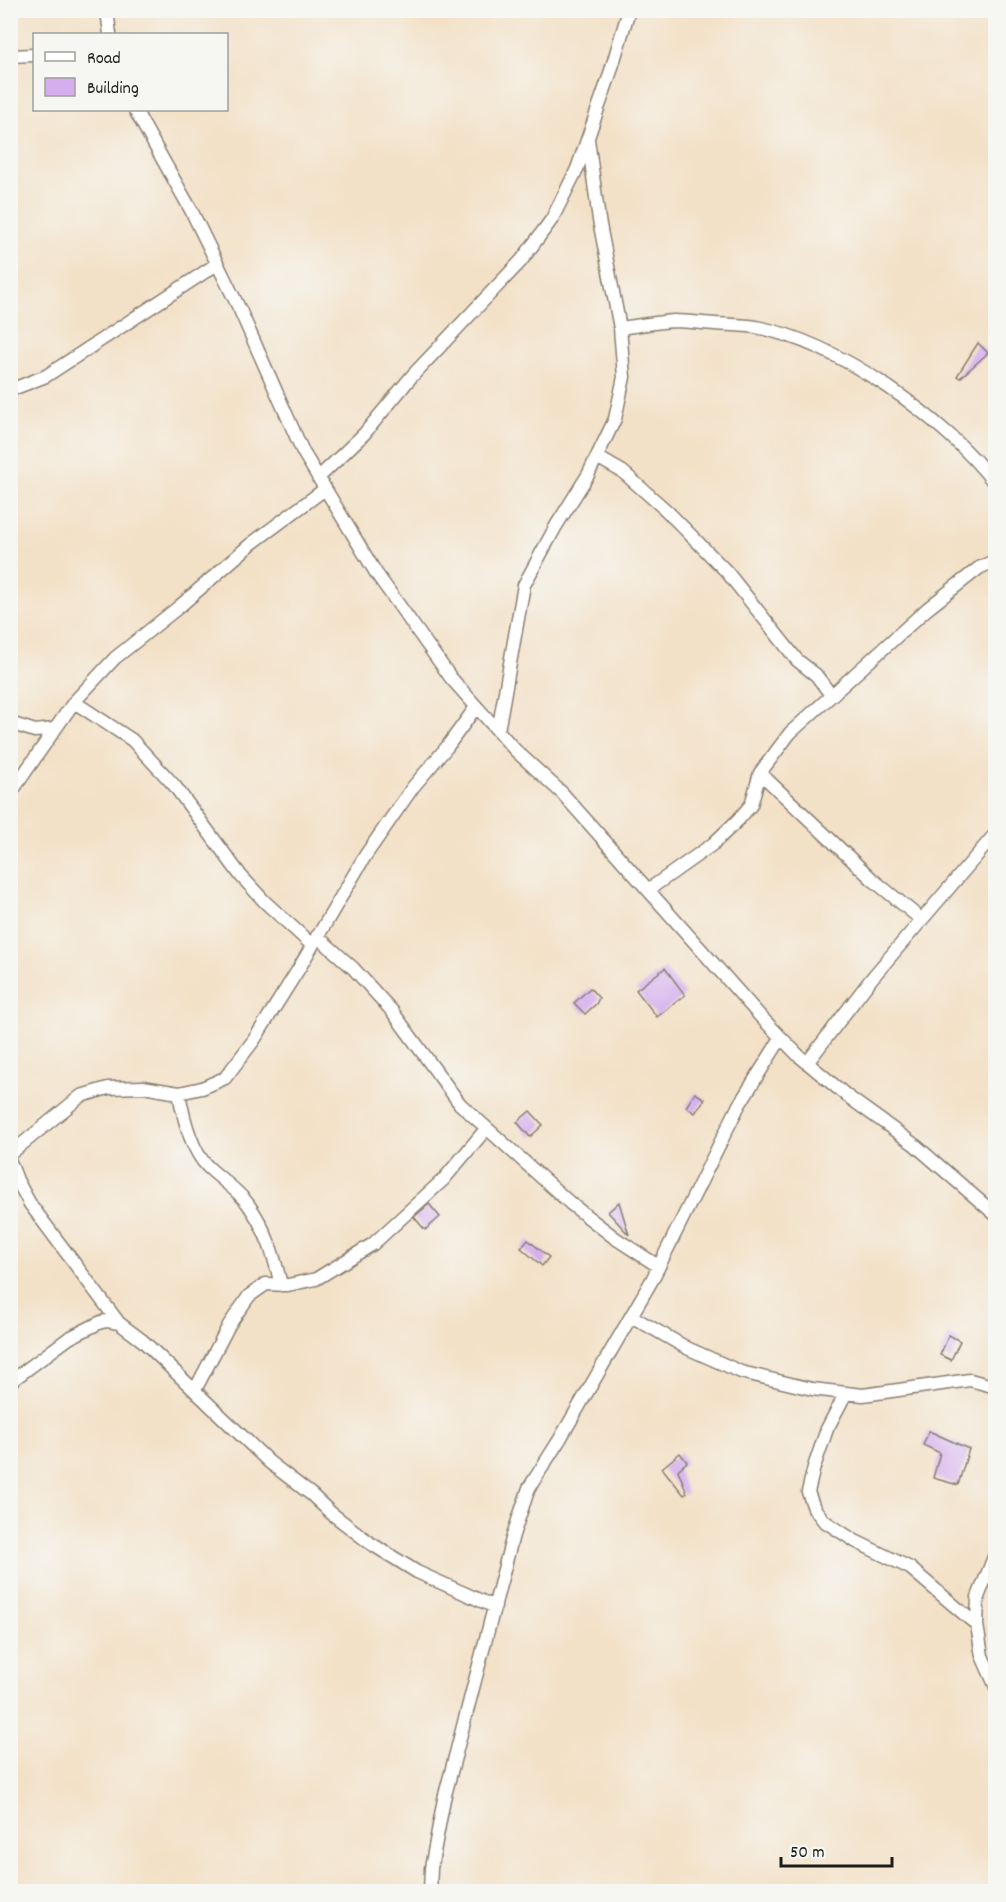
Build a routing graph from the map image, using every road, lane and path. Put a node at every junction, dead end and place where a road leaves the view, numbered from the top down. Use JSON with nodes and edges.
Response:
{"nodes":[{"id":1,"x":107,"y":10,"type":"edge"},
{"id":2,"x":629,"y":10,"type":"edge"},
{"id":3,"x":110,"y":33,"type":"edge"},
{"id":4,"x":10,"y":56,"type":"edge"},
{"id":5,"x":33,"y":56,"type":"edge"},
{"id":6,"x":136,"y":111,"type":"edge"},
{"id":7,"x":588,"y":139,"type":"junction"},
{"id":8,"x":217,"y":264,"type":"junction"},
{"id":9,"x":620,"y":328,"type":"junction"},
{"id":10,"x":10,"y":387,"type":"edge"},
{"id":11,"x":597,"y":457,"type":"junction"},
{"id":12,"x":321,"y":484,"type":"junction"},
{"id":13,"x":996,"y":485,"type":"edge"},
{"id":14,"x":996,"y":560,"type":"edge"},
{"id":15,"x":831,"y":695,"type":"junction"},
{"id":16,"x":74,"y":702,"type":"junction"},
{"id":17,"x":476,"y":707,"type":"junction"},
{"id":18,"x":10,"y":723,"type":"edge"},
{"id":19,"x":54,"y":729,"type":"junction"},
{"id":20,"x":498,"y":731,"type":"junction"},
{"id":21,"x":760,"y":773,"type":"junction"},
{"id":22,"x":10,"y":794,"type":"edge"},
{"id":23,"x":996,"y":833,"type":"edge"},
{"id":24,"x":648,"y":890,"type":"junction"},
{"id":25,"x":922,"y":921,"type":"junction"},
{"id":26,"x":314,"y":941,"type":"junction"},
{"id":27,"x":781,"y":1038,"type":"junction"},
{"id":28,"x":807,"y":1063,"type":"junction"},
{"id":29,"x":179,"y":1093,"type":"junction"},
{"id":30,"x":486,"y":1129,"type":"junction"},
{"id":31,"x":10,"y":1154,"type":"edge"},
{"id":32,"x":10,"y":1162,"type":"edge"},
{"id":33,"x":996,"y":1215,"type":"edge"},
{"id":34,"x":658,"y":1266,"type":"junction"},
{"id":35,"x":281,"y":1285,"type":"junction"},
{"id":36,"x":631,"y":1316,"type":"junction"},
{"id":37,"x":118,"y":1323,"type":"junction"},
{"id":38,"x":10,"y":1382,"type":"edge"},
{"id":39,"x":996,"y":1387,"type":"edge"},
{"id":40,"x":195,"y":1390,"type":"junction"},
{"id":41,"x":846,"y":1393,"type":"junction"},
{"id":42,"x":996,"y":1552,"type":"edge"},
{"id":43,"x":495,"y":1607,"type":"junction"},
{"id":44,"x":977,"y":1625,"type":"junction"},
{"id":45,"x":996,"y":1687,"type":"edge"},
{"id":46,"x":430,"y":1892,"type":"edge"}],
"edges":[{"from":1,"to":3,"type":"street"},
{"from":2,"to":7,"type":"street"},
{"from":4,"to":5,"type":"street"},
{"from":6,"to":8,"type":"street"},
{"from":7,"to":9,"type":"street"},
{"from":7,"to":12,"type":"street"},
{"from":8,"to":10,"type":"street"},
{"from":8,"to":12,"type":"street"},
{"from":9,"to":11,"type":"street"},
{"from":9,"to":13,"type":"street"},
{"from":11,"to":15,"type":"street"},
{"from":11,"to":20,"type":"street"},
{"from":12,"to":16,"type":"street"},
{"from":12,"to":17,"type":"street"},
{"from":14,"to":15,"type":"street"},
{"from":15,"to":21,"type":"street"},
{"from":16,"to":19,"type":"street"},
{"from":16,"to":26,"type":"street"},
{"from":17,"to":20,"type":"street"},
{"from":17,"to":26,"type":"street"},
{"from":18,"to":19,"type":"street"},
{"from":19,"to":22,"type":"street"},
{"from":20,"to":24,"type":"street"},
{"from":21,"to":24,"type":"street"},
{"from":21,"to":25,"type":"street"},
{"from":23,"to":25,"type":"street"},
{"from":24,"to":27,"type":"street"},
{"from":25,"to":28,"type":"street"},
{"from":26,"to":29,"type":"street"},
{"from":26,"to":30,"type":"street"},
{"from":27,"to":28,"type":"street"},
{"from":27,"to":34,"type":"street"},
{"from":28,"to":33,"type":"street"},
{"from":29,"to":31,"type":"street"},
{"from":29,"to":35,"type":"street"},
{"from":30,"to":34,"type":"street"},
{"from":30,"to":35,"type":"street"},
{"from":32,"to":37,"type":"street"},
{"from":34,"to":36,"type":"street"},
{"from":35,"to":40,"type":"street"},
{"from":36,"to":41,"type":"street"},
{"from":36,"to":43,"type":"street"},
{"from":37,"to":38,"type":"street"},
{"from":37,"to":40,"type":"street"},
{"from":39,"to":41,"type":"street"},
{"from":40,"to":43,"type":"street"},
{"from":41,"to":44,"type":"street"},
{"from":42,"to":44,"type":"street"},
{"from":43,"to":46,"type":"street"},
{"from":44,"to":45,"type":"street"}]}
